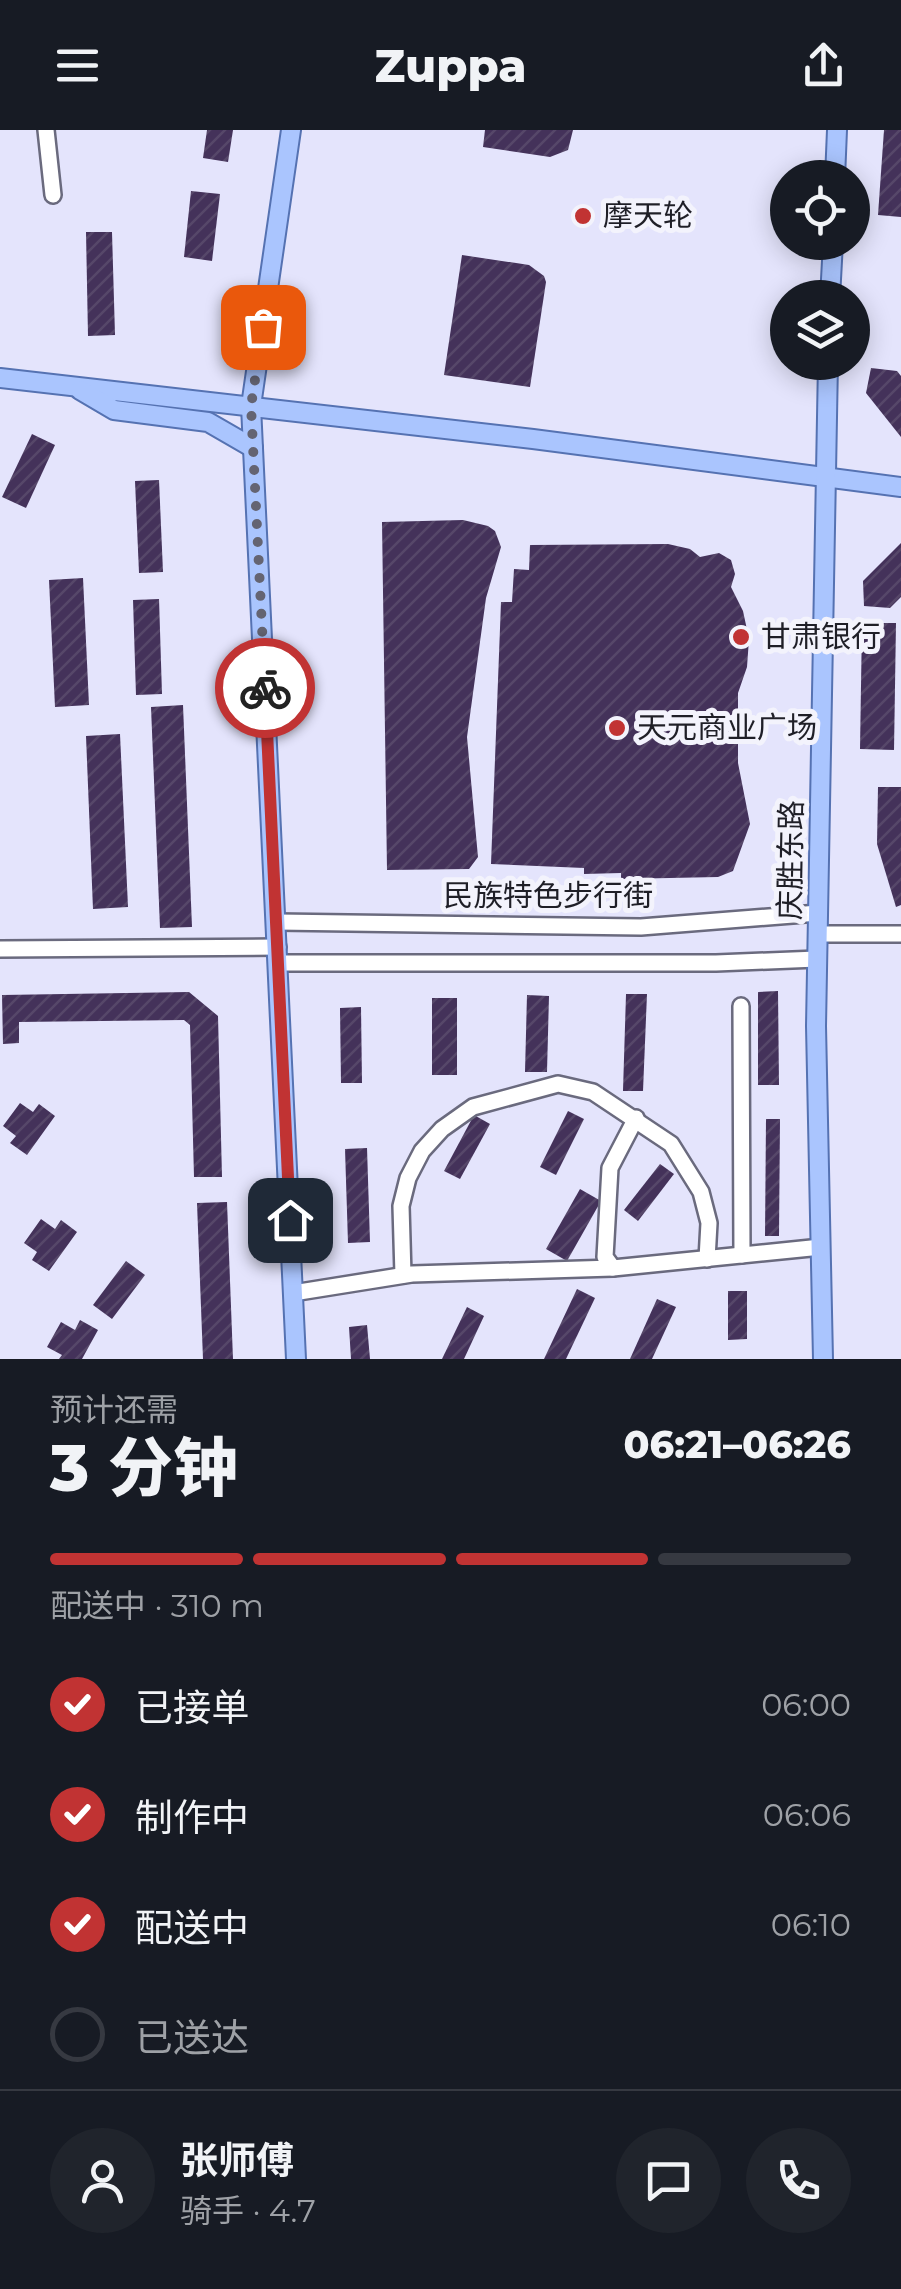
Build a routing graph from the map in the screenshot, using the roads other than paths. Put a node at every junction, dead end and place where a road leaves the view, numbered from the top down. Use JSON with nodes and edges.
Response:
{"nodes":[{"id":1,"x":46,"y":130,"type":"edge"},
{"id":2,"x":292,"y":130,"type":"edge"},
{"id":3,"x":837,"y":130,"type":"edge"},
{"id":4,"x":836,"y":160,"type":"edge"},
{"id":5,"x":53,"y":195,"type":"dead end"},
{"id":6,"x":0,"y":378,"type":"edge"},
{"id":7,"x":827,"y":380,"type":"edge"},
{"id":8,"x":75,"y":387,"type":"junction"},
{"id":9,"x":251,"y":406,"type":"junction"},
{"id":10,"x":253,"y":448,"type":"junction"},
{"id":11,"x":824,"y":478,"type":"junction"},
{"id":12,"x":901,"y":487,"type":"edge"},
{"id":13,"x":818,"y":912,"type":"junction"},
{"id":14,"x":277,"y":922,"type":"junction"},
{"id":15,"x":818,"y":934,"type":"junction"},
{"id":16,"x":901,"y":934,"type":"edge"},
{"id":17,"x":0,"y":949,"type":"edge"},
{"id":18,"x":278,"y":955,"type":"junction"},
{"id":19,"x":817,"y":958,"type":"junction"},
{"id":20,"x":741,"y":1006,"type":"dead end"},
{"id":21,"x":636,"y":1118,"type":"junction"},
{"id":22,"x":821,"y":1247,"type":"junction"},
{"id":23,"x":742,"y":1255,"type":"junction"},
{"id":24,"x":707,"y":1259,"type":"junction"},
{"id":25,"x":613,"y":1268,"type":"junction"},
{"id":26,"x":403,"y":1275,"type":"junction"},
{"id":27,"x":293,"y":1294,"type":"junction"},
{"id":28,"x":296,"y":1359,"type":"edge"},
{"id":29,"x":823,"y":1359,"type":"edge"}],
"edges":[{"from":1,"to":5,"type":"street"},
{"from":2,"to":9,"type":"main road"},
{"from":3,"to":4,"type":"main road"},
{"from":6,"to":8,"type":"main road"},
{"from":7,"to":11,"type":"main road","name":"庆胜东路"},
{"from":8,"to":9,"type":"main road"},
{"from":8,"to":10,"type":"main road"},
{"from":9,"to":10,"type":"main road"},
{"from":9,"to":11,"type":"main road"},
{"from":10,"to":14,"type":"main road"},
{"from":11,"to":12,"type":"main road"},
{"from":11,"to":13,"type":"main road","name":"庆胜东路"},
{"from":13,"to":14,"type":"street","name":"民族特色步行街"},
{"from":13,"to":15,"type":"main road","name":"庆胜东路"},
{"from":14,"to":18,"type":"main road"},
{"from":15,"to":16,"type":"street"},
{"from":15,"to":19,"type":"main road","name":"庆胜东路"},
{"from":17,"to":18,"type":"street"},
{"from":18,"to":19,"type":"street"},
{"from":18,"to":27,"type":"main road"},
{"from":19,"to":22,"type":"main road","name":"庆胜东路"},
{"from":20,"to":23,"type":"street"},
{"from":21,"to":24,"type":"street"},
{"from":21,"to":25,"type":"street"},
{"from":21,"to":26,"type":"street"},
{"from":22,"to":23,"type":"street"},
{"from":22,"to":29,"type":"main road","name":"庆胜东路"},
{"from":23,"to":24,"type":"street"},
{"from":24,"to":25,"type":"street"},
{"from":25,"to":26,"type":"street"},
{"from":26,"to":27,"type":"street"},
{"from":27,"to":28,"type":"main road"}]}
